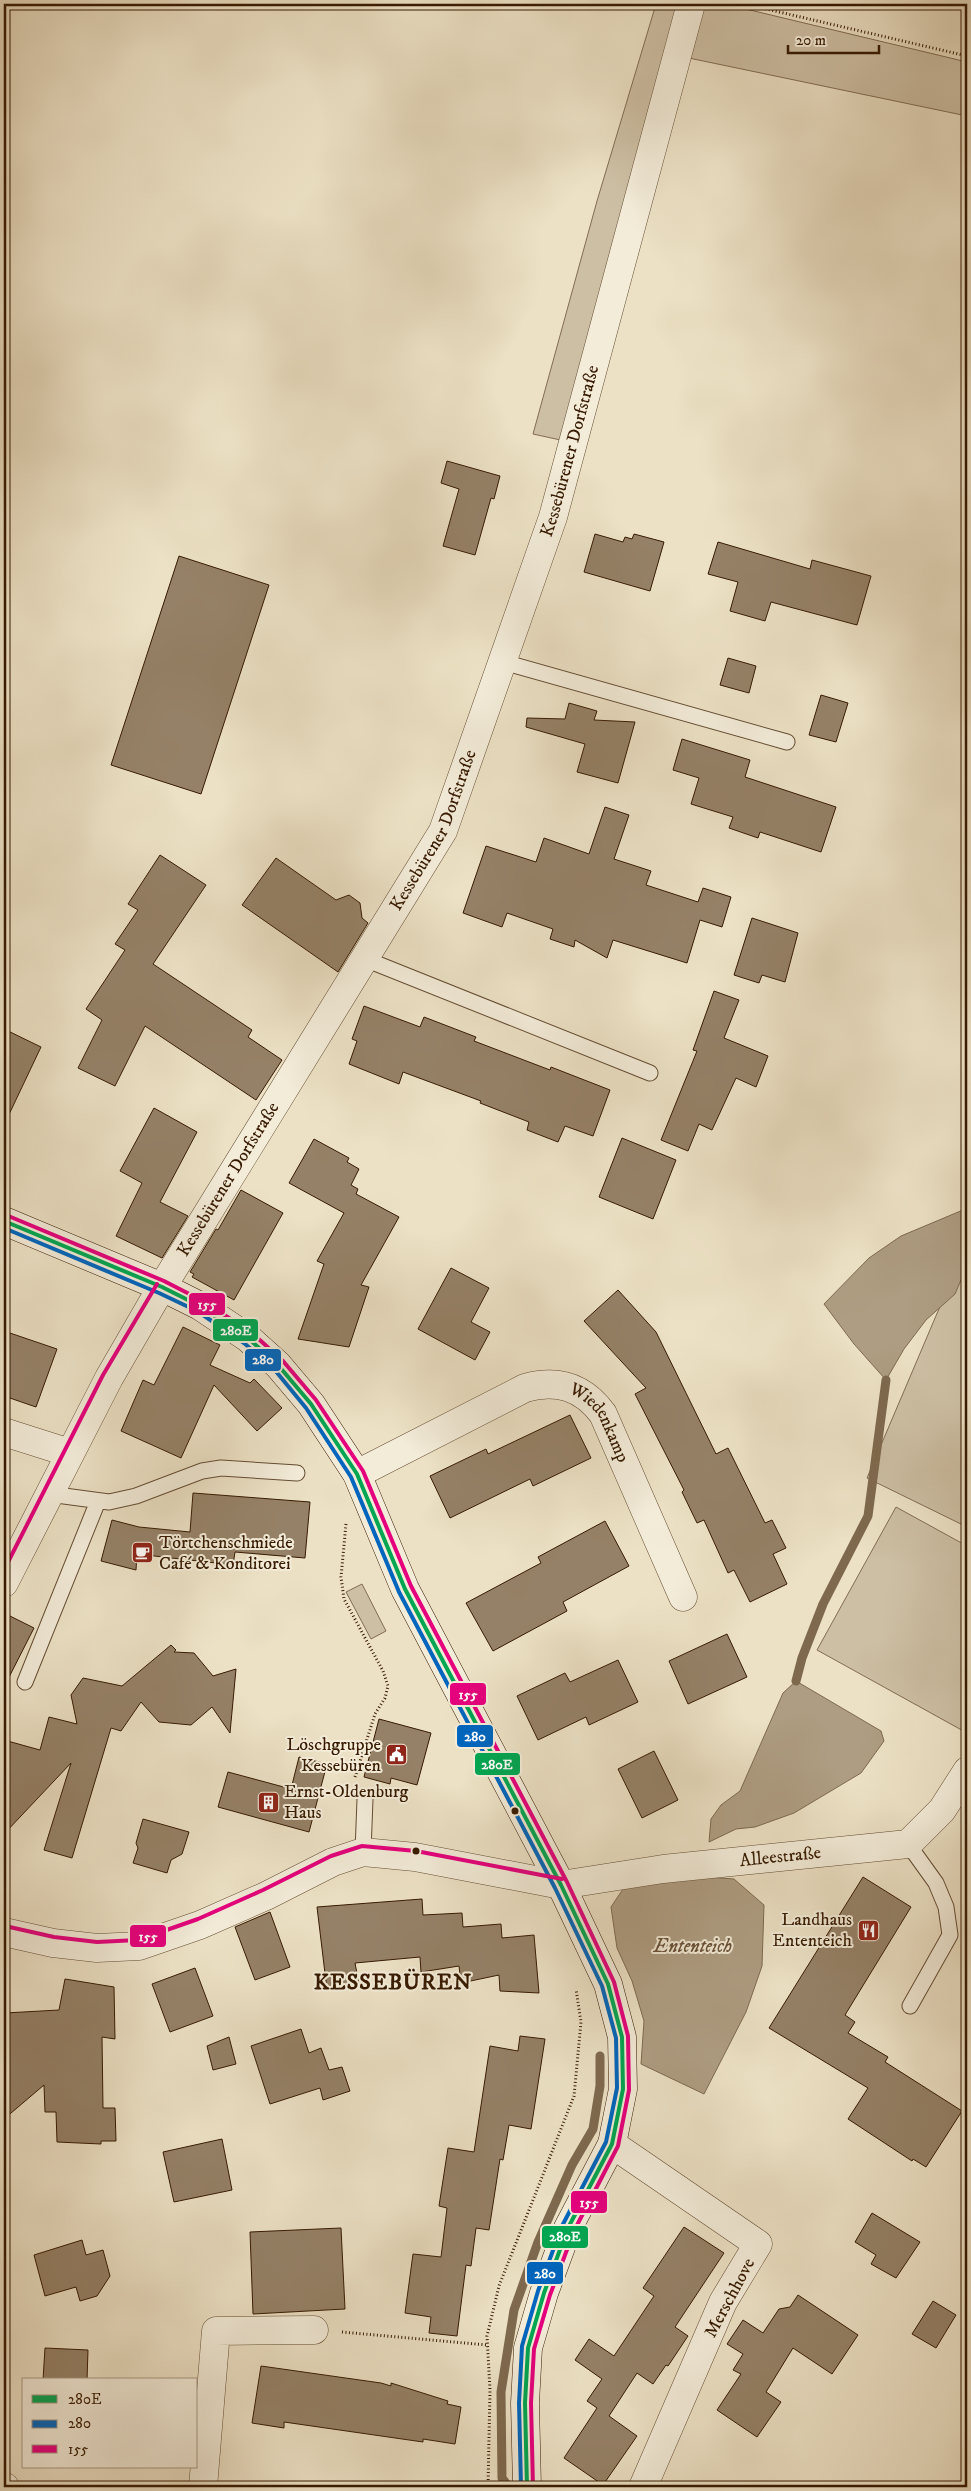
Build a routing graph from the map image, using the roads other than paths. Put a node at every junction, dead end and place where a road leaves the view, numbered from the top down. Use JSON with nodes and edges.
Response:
{"nodes":[{"id":1,"x":691,"y":4,"type":"edge"},
{"id":2,"x":504,"y":662,"type":"junction"},
{"id":3,"x":787,"y":742,"type":"dead end"},
{"id":4,"x":365,"y":959,"type":"junction"},
{"id":5,"x":650,"y":1073,"type":"dead end"},
{"id":6,"x":4,"y":1221,"type":"edge"},
{"id":7,"x":162,"y":1287,"type":"junction"},
{"id":8,"x":4,"y":1432,"type":"edge"},
{"id":9,"x":70,"y":1454,"type":"junction"},
{"id":10,"x":297,"y":1472,"type":"dead end"},
{"id":11,"x":357,"y":1474,"type":"junction"},
{"id":12,"x":49,"y":1494,"type":"junction"},
{"id":13,"x":98,"y":1501,"type":"junction"},
{"id":14,"x":4,"y":1583,"type":"edge"},
{"id":15,"x":683,"y":1597,"type":"dead end"},
{"id":16,"x":25,"y":1682,"type":"dead end"},
{"id":17,"x":967,"y":1771,"type":"edge"},
{"id":18,"x":365,"y":1799,"type":"road end"},
{"id":19,"x":908,"y":1844,"type":"junction"},
{"id":20,"x":363,"y":1852,"type":"junction"},
{"id":21,"x":561,"y":1885,"type":"junction"},
{"id":22,"x":4,"y":1932,"type":"edge"},
{"id":23,"x":910,"y":2006,"type":"dead end"},
{"id":24,"x":612,"y":2144,"type":"junction"},
{"id":25,"x":314,"y":2330,"type":"road end"},
{"id":26,"x":203,"y":2487,"type":"edge"},
{"id":27,"x":527,"y":2487,"type":"edge"},
{"id":28,"x":644,"y":2487,"type":"edge"}],
"edges":[{"from":1,"to":2,"type":"street","name":"Kessebürener Dorfstraße"},
{"from":2,"to":3,"type":"lane"},
{"from":2,"to":4,"type":"street","name":"Kessebürener Dorfstraße"},
{"from":4,"to":5,"type":"lane"},
{"from":4,"to":7,"type":"street","name":"Kessebürener Dorfstraße"},
{"from":6,"to":7,"type":"street"},
{"from":7,"to":9,"type":"street","name":"Kessebürener Dorfstraße"},
{"from":7,"to":11,"type":"street"},
{"from":8,"to":9,"type":"street"},
{"from":9,"to":12,"type":"street","name":"Kessebürener Dorfstraße"},
{"from":10,"to":13,"type":"lane"},
{"from":11,"to":15,"type":"street","name":"Wiedenkamp"},
{"from":11,"to":21,"type":"street"},
{"from":12,"to":13,"type":"lane"},
{"from":12,"to":14,"type":"street","name":"Kessebürener Dorfstraße"},
{"from":13,"to":16,"type":"lane"},
{"from":17,"to":19,"type":"street"},
{"from":18,"to":20,"type":"lane"},
{"from":19,"to":21,"type":"street","name":"Alleestraße"},
{"from":19,"to":23,"type":"lane"},
{"from":20,"to":21,"type":"street","name":"Alleestraße"},
{"from":20,"to":22,"type":"street"},
{"from":21,"to":24,"type":"street"},
{"from":24,"to":27,"type":"street"},
{"from":24,"to":28,"type":"street","name":"Merschhove"},
{"from":25,"to":26,"type":"street"}]}
